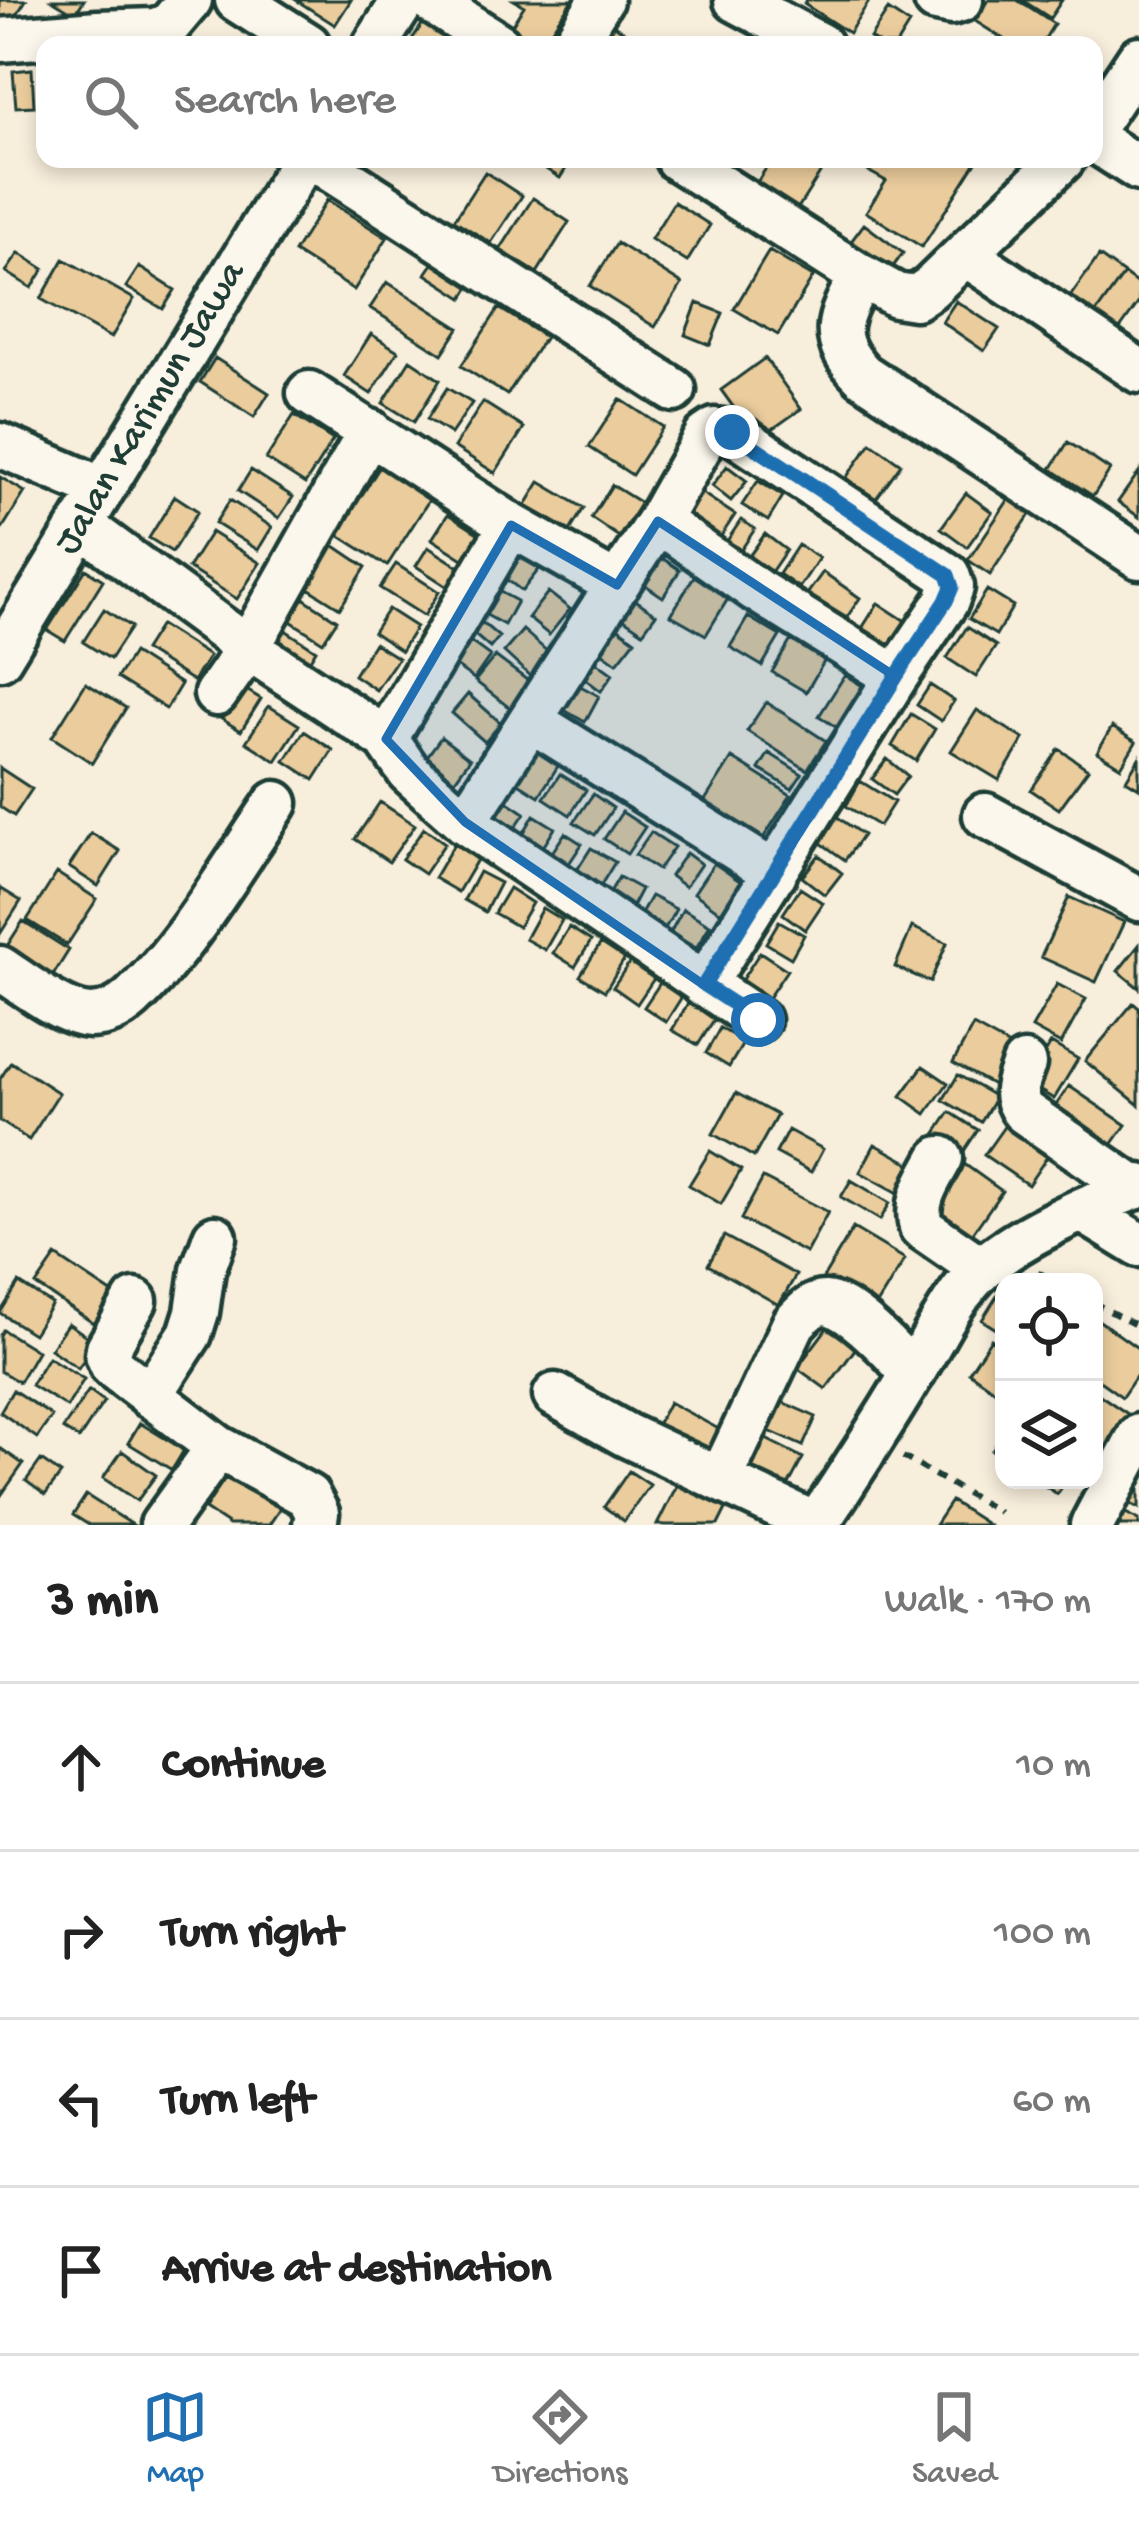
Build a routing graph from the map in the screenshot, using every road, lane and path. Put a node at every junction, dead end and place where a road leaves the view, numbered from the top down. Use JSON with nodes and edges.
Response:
{"nodes":[{"id":1,"x":190,"y":0,"type":"edge"},
{"id":2,"x":237,"y":0,"type":"edge"},
{"id":3,"x":404,"y":0,"type":"edge"},
{"id":4,"x":429,"y":0,"type":"edge"},
{"id":5,"x":602,"y":0,"type":"edge"},
{"id":6,"x":736,"y":0,"type":"edge"},
{"id":7,"x":936,"y":0,"type":"edge"},
{"id":8,"x":961,"y":0,"type":"edge"},
{"id":9,"x":106,"y":16,"type":"edge"},
{"id":10,"x":294,"y":36,"type":"edge"},
{"id":11,"x":381,"y":36,"type":"edge"},
{"id":12,"x":485,"y":36,"type":"edge"},
{"id":13,"x":579,"y":36,"type":"edge"},
{"id":14,"x":803,"y":36,"type":"edge"},
{"id":15,"x":0,"y":40,"type":"edge"},
{"id":16,"x":1139,"y":58,"type":"edge"},
{"id":17,"x":1103,"y":112,"type":"edge"},
{"id":18,"x":1103,"y":146,"type":"edge"},
{"id":19,"x":299,"y":168,"type":"edge"},
{"id":20,"x":328,"y":168,"type":"edge"},
{"id":21,"x":690,"y":168,"type":"edge"},
{"id":22,"x":1043,"y":168,"type":"edge"},
{"id":23,"x":1139,"y":170,"type":"edge"},
{"id":24,"x":965,"y":254,"type":"junction"},
{"id":25,"x":861,"y":276,"type":"junction"},
{"id":26,"x":1139,"y":371,"type":"edge"},
{"id":27,"x":674,"y":390,"type":"dead end"},
{"id":28,"x":309,"y":393,"type":"dead end"},
{"id":29,"x":370,"y":431,"type":"junction"},
{"id":30,"x":0,"y":445,"type":"edge"},
{"id":31,"x":92,"y":507,"type":"junction"},
{"id":32,"x":658,"y":521,"type":"junction"},
{"id":33,"x":511,"y":525,"type":"junction"},
{"id":34,"x":1139,"y":557,"type":"edge"},
{"id":35,"x":616,"y":585,"type":"junction"},
{"id":36,"x":3,"y":647,"type":"edge"},
{"id":37,"x":248,"y":648,"type":"junction"},
{"id":38,"x":896,"y":677,"type":"junction"},
{"id":39,"x":217,"y":694,"type":"dead end"},
{"id":40,"x":532,"y":721,"type":"junction"},
{"id":41,"x":386,"y":739,"type":"junction"},
{"id":42,"x":277,"y":803,"type":"dead end"},
{"id":43,"x":985,"y":815,"type":"dead end"},
{"id":44,"x":465,"y":822,"type":"junction"},
{"id":45,"x":775,"y":873,"type":"junction"},
{"id":46,"x":1139,"y":899,"type":"edge"},
{"id":47,"x":0,"y":968,"type":"edge"},
{"id":48,"x":704,"y":985,"type":"junction"},
{"id":49,"x":758,"y":1020,"type":"dead end"},
{"id":50,"x":1024,"y":1064,"type":"dead end"},
{"id":51,"x":941,"y":1159,"type":"dead end"},
{"id":52,"x":1137,"y":1187,"type":"edge"},
{"id":53,"x":1082,"y":1210,"type":"junction"},
{"id":54,"x":215,"y":1237,"type":"dead end"},
{"id":55,"x":1139,"y":1245,"type":"edge"},
{"id":56,"x":982,"y":1269,"type":"junction"},
{"id":57,"x":135,"y":1301,"type":"dead end"},
{"id":58,"x":1103,"y":1308,"type":"edge"},
{"id":59,"x":1139,"y":1327,"type":"edge"},
{"id":60,"x":912,"y":1376,"type":"junction"},
{"id":61,"x":555,"y":1395,"type":"dead end"},
{"id":62,"x":150,"y":1396,"type":"junction"},
{"id":63,"x":1139,"y":1436,"type":"edge"},
{"id":64,"x":873,"y":1439,"type":"junction"},
{"id":65,"x":218,"y":1447,"type":"junction"},
{"id":66,"x":721,"y":1478,"type":"junction"},
{"id":67,"x":999,"y":1512,"type":"dead end"},
{"id":68,"x":162,"y":1525,"type":"edge"},
{"id":69,"x":315,"y":1525,"type":"edge"},
{"id":70,"x":816,"y":1525,"type":"edge"},
{"id":71,"x":1092,"y":1525,"type":"edge"}],
"edges":[{"from":1,"to":9,"type":"street"},
{"from":2,"to":10,"type":"street"},
{"from":3,"to":11,"type":"street"},
{"from":4,"to":12,"type":"street"},
{"from":5,"to":13,"type":"street"},
{"from":6,"to":14,"type":"street"},
{"from":7,"to":8,"type":"street"},
{"from":9,"to":15,"type":"street"},
{"from":16,"to":17,"type":"street"},
{"from":18,"to":23,"type":"street"},
{"from":19,"to":31,"type":"street","name":"Jalan Karimun Jawa"},
{"from":20,"to":27,"type":"street"},
{"from":21,"to":25,"type":"street"},
{"from":22,"to":24,"type":"street"},
{"from":24,"to":25,"type":"street"},
{"from":24,"to":26,"type":"street"},
{"from":25,"to":34,"type":"street"},
{"from":28,"to":29,"type":"street"},
{"from":29,"to":33,"type":"street"},
{"from":29,"to":37,"type":"street"},
{"from":30,"to":31,"type":"street"},
{"from":31,"to":36,"type":"street","name":"Jalan Karimun Jawa"},
{"from":31,"to":37,"type":"street"},
{"from":32,"to":35,"type":"street"},
{"from":32,"to":38,"type":"street"},
{"from":32,"to":38,"type":"street"},
{"from":33,"to":35,"type":"street"},
{"from":33,"to":41,"type":"street"},
{"from":35,"to":40,"type":"street"},
{"from":37,"to":39,"type":"street"},
{"from":37,"to":41,"type":"street"},
{"from":38,"to":45,"type":"street"},
{"from":40,"to":44,"type":"street"},
{"from":40,"to":45,"type":"street"},
{"from":41,"to":44,"type":"street"},
{"from":42,"to":47,"type":"street"},
{"from":43,"to":46,"type":"street"},
{"from":44,"to":48,"type":"street"},
{"from":45,"to":48,"type":"street"},
{"from":48,"to":49,"type":"street"},
{"from":50,"to":52,"type":"street"},
{"from":51,"to":56,"type":"street"},
{"from":52,"to":53,"type":"street"},
{"from":53,"to":55,"type":"street"},
{"from":53,"to":56,"type":"street"},
{"from":54,"to":62,"type":"street"},
{"from":56,"to":60,"type":"street"},
{"from":57,"to":62,"type":"street"},
{"from":58,"to":59,"type":"path"},
{"from":60,"to":64,"type":"street"},
{"from":60,"to":66,"type":"street"},
{"from":61,"to":66,"type":"street"},
{"from":62,"to":65,"type":"street"},
{"from":63,"to":71,"type":"street"},
{"from":64,"to":67,"type":"path"},
{"from":64,"to":70,"type":"street"},
{"from":65,"to":68,"type":"street"},
{"from":65,"to":69,"type":"street"},
{"from":66,"to":70,"type":"street"}]}
